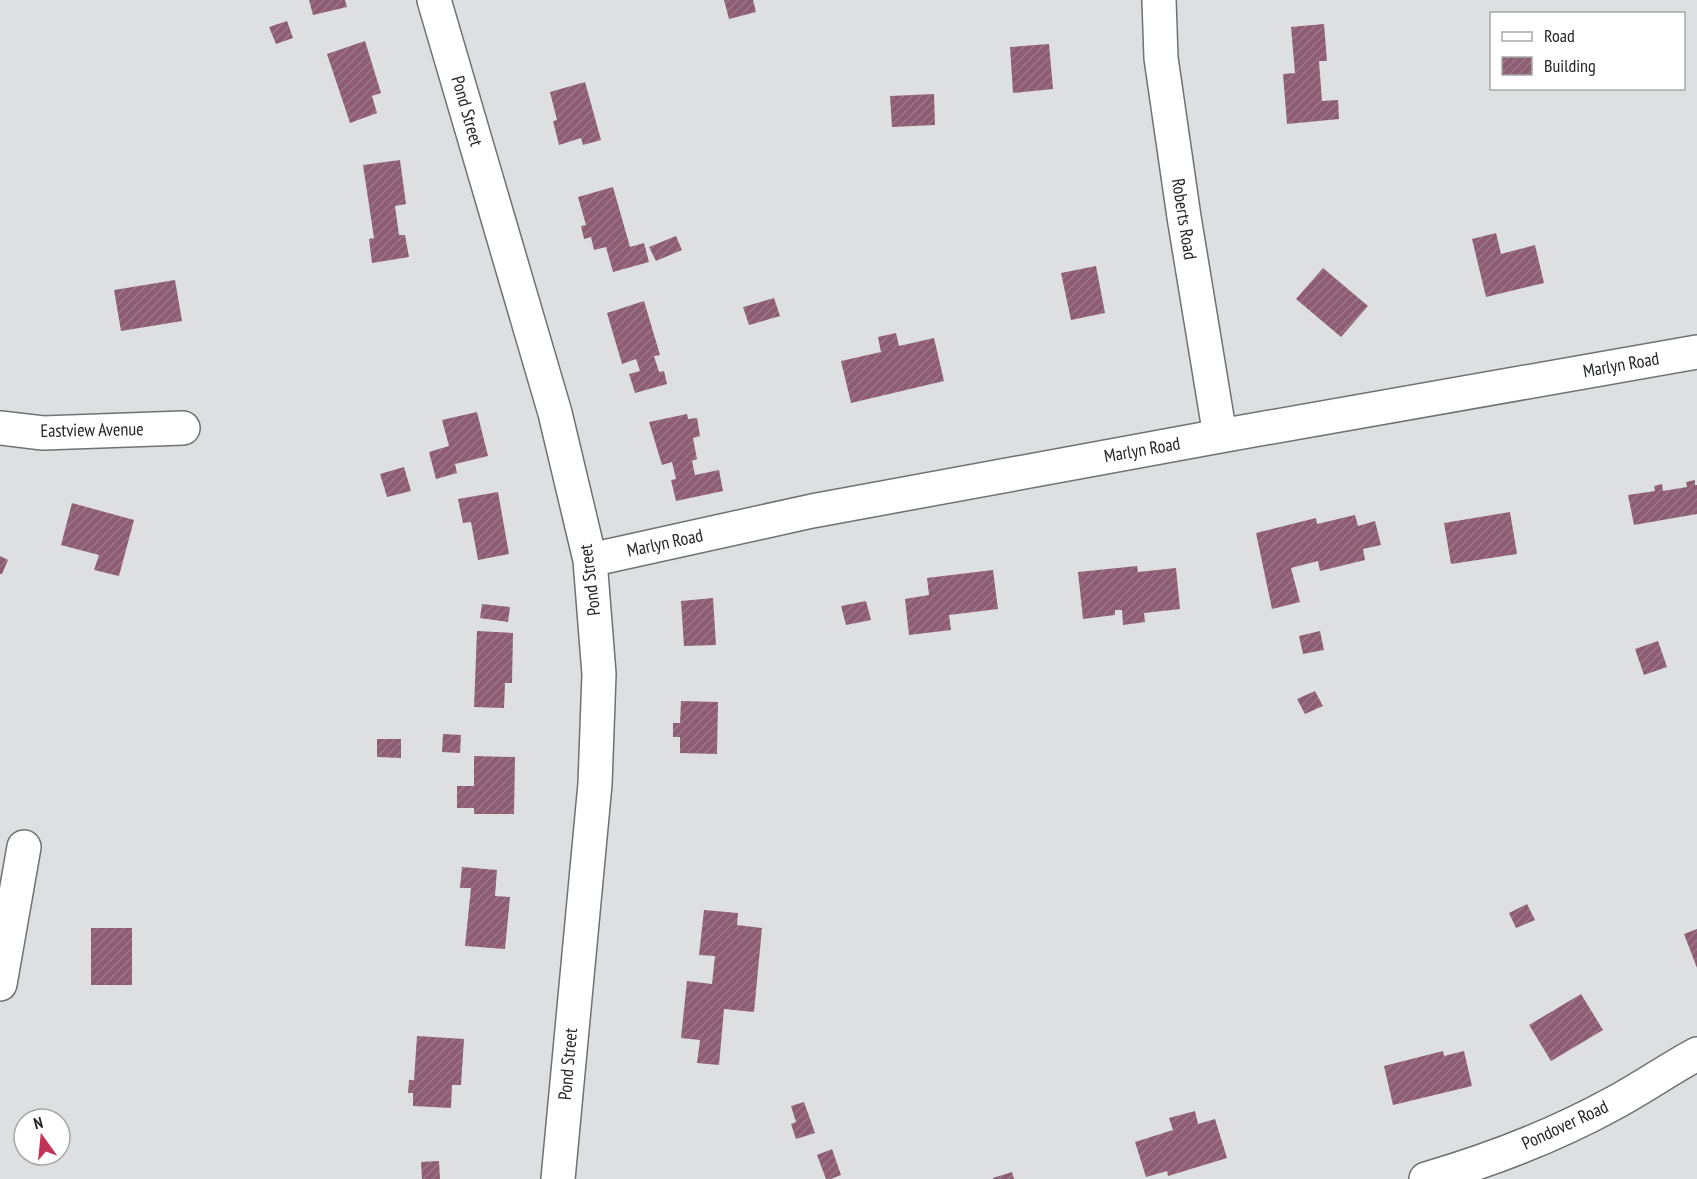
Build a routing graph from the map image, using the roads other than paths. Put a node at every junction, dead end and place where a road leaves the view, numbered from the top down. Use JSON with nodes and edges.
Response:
{"nodes":[{"id":1,"x":435,"y":0,"type":"edge"},
{"id":2,"x":1159,"y":0,"type":"edge"},
{"id":3,"x":1697,"y":352,"type":"edge"},
{"id":4,"x":0,"y":428,"type":"edge"},
{"id":5,"x":183,"y":428,"type":"dead end"},
{"id":6,"x":1220,"y":436,"type":"junction"},
{"id":7,"x":590,"y":560,"type":"junction"},
{"id":8,"x":24,"y":847,"type":"dead end"},
{"id":9,"x":0,"y":984,"type":"edge"},
{"id":10,"x":1697,"y":1054,"type":"edge"},
{"id":11,"x":558,"y":1179,"type":"edge"},
{"id":12,"x":1426,"y":1179,"type":"edge"}],
"edges":[{"from":1,"to":7,"type":"street","name":"Pond Street"},
{"from":2,"to":6,"type":"street","name":"Roberts Road"},
{"from":3,"to":6,"type":"street","name":"Marlyn Road"},
{"from":4,"to":5,"type":"street","name":"Eastview Avenue"},
{"from":6,"to":7,"type":"street","name":"Marlyn Road"},
{"from":7,"to":11,"type":"street","name":"Pond Street"},
{"from":8,"to":9,"type":"street"},
{"from":10,"to":12,"type":"street","name":"Pondover Road"}]}
